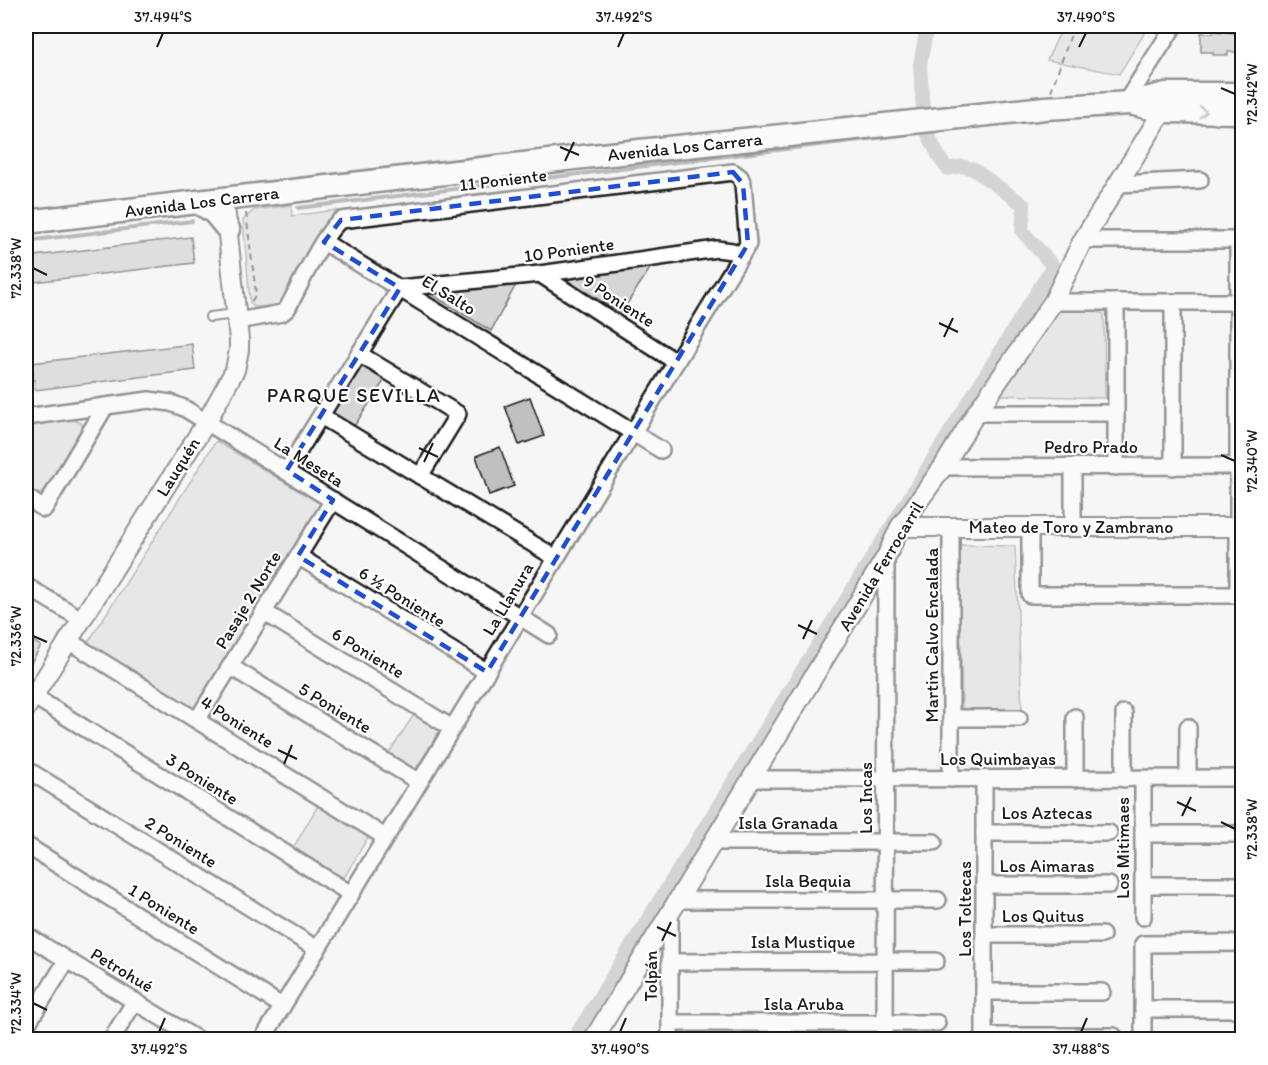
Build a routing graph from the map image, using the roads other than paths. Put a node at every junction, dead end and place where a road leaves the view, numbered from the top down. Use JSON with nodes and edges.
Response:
{"nodes":[{"id":1,"x":1174,"y":26,"type":"edge"},
{"id":2,"x":1242,"y":94,"type":"edge"},
{"id":3,"x":1165,"y":102,"type":"junction"},
{"id":4,"x":1128,"y":103,"type":"junction"},
{"id":5,"x":1242,"y":112,"type":"edge"},
{"id":6,"x":733,"y":172,"type":"joint"},
{"id":7,"x":1200,"y":180,"type":"dead end"},
{"id":8,"x":1118,"y":183,"type":"junction"},
{"id":9,"x":241,"y":199,"type":"junction"},
{"id":10,"x":197,"y":202,"type":"junction"},
{"id":11,"x":26,"y":222,"type":"edge"},
{"id":12,"x":228,"y":230,"type":"junction"},
{"id":13,"x":1083,"y":240,"type":"junction"},
{"id":14,"x":324,"y":242,"type":"junction"},
{"id":15,"x":741,"y":256,"type":"junction"},
{"id":16,"x":540,"y":274,"type":"junction"},
{"id":17,"x":400,"y":288,"type":"junction"},
{"id":18,"x":1053,"y":302,"type":"junction"},
{"id":19,"x":1116,"y":302,"type":"junction"},
{"id":20,"x":1173,"y":302,"type":"junction"},
{"id":21,"x":1238,"y":302,"type":"junction"},
{"id":22,"x":210,"y":317,"type":"dead end"},
{"id":23,"x":238,"y":317,"type":"junction"},
{"id":24,"x":359,"y":354,"type":"junction"},
{"id":25,"x":676,"y":362,"type":"junction"},
{"id":26,"x":105,"y":407,"type":"junction"},
{"id":27,"x":976,"y":413,"type":"junction"},
{"id":28,"x":1116,"y":413,"type":"junction"},
{"id":29,"x":321,"y":416,"type":"junction"},
{"id":30,"x":26,"y":417,"type":"edge"},
{"id":31,"x":207,"y":421,"type":"junction"},
{"id":32,"x":633,"y":433,"type":"junction"},
{"id":33,"x":661,"y":450,"type":"dead end"},
{"id":34,"x":1173,"y":466,"type":"junction"},
{"id":35,"x":1238,"y":466,"type":"junction"},
{"id":36,"x":943,"y":467,"type":"junction"},
{"id":37,"x":1073,"y":467,"type":"junction"},
{"id":38,"x":1116,"y":467,"type":"junction"},
{"id":39,"x":287,"y":470,"type":"junction"},
{"id":40,"x":420,"y":476,"type":"junction"},
{"id":41,"x":26,"y":497,"type":"edge"},
{"id":42,"x":333,"y":500,"type":"junction"},
{"id":43,"x":900,"y":527,"type":"junction"},
{"id":44,"x":951,"y":527,"type":"junction"},
{"id":45,"x":1030,"y":527,"type":"junction"},
{"id":46,"x":1073,"y":527,"type":"junction"},
{"id":47,"x":1240,"y":527,"type":"edge"},
{"id":48,"x":298,"y":556,"type":"junction"},
{"id":49,"x":886,"y":557,"type":"junction"},
{"id":50,"x":556,"y":558,"type":"junction"},
{"id":51,"x":26,"y":586,"type":"edge"},
{"id":52,"x":264,"y":612,"type":"junction"},
{"id":53,"x":520,"y":617,"type":"junction"},
{"id":54,"x":81,"y":619,"type":"junction"},
{"id":55,"x":549,"y":635,"type":"dead end"},
{"id":56,"x":67,"y":640,"type":"junction"},
{"id":57,"x":231,"y":667,"type":"junction"},
{"id":58,"x":486,"y":672,"type":"junction"},
{"id":59,"x":29,"y":702,"type":"edge"},
{"id":60,"x":1124,"y":713,"type":"dead end"},
{"id":61,"x":1075,"y":717,"type":"dead end"},
{"id":62,"x":951,"y":718,"type":"junction"},
{"id":63,"x":1019,"y":718,"type":"dead end"},
{"id":64,"x":197,"y":720,"type":"junction"},
{"id":65,"x":1188,"y":727,"type":"dead end"},
{"id":66,"x":452,"y":728,"type":"junction"},
{"id":67,"x":26,"y":768,"type":"edge"},
{"id":68,"x":1075,"y":778,"type":"junction"},
{"id":69,"x":1143,"y":778,"type":"junction"},
{"id":70,"x":1188,"y":778,"type":"junction"},
{"id":71,"x":1242,"y":778,"type":"edge"},
{"id":72,"x":753,"y":779,"type":"junction"},
{"id":73,"x":885,"y":779,"type":"junction"},
{"id":74,"x":951,"y":779,"type":"junction"},
{"id":75,"x":984,"y":779,"type":"junction"},
{"id":76,"x":1124,"y":779,"type":"junction"},
{"id":77,"x":419,"y":782,"type":"junction"},
{"id":78,"x":984,"y":833,"type":"junction"},
{"id":79,"x":1109,"y":833,"type":"dead end"},
{"id":80,"x":1143,"y":834,"type":"junction"},
{"id":81,"x":1242,"y":834,"type":"edge"},
{"id":82,"x":385,"y":837,"type":"junction"},
{"id":83,"x":714,"y":842,"type":"junction"},
{"id":84,"x":885,"y":842,"type":"junction"},
{"id":85,"x":934,"y":842,"type":"dead end"},
{"id":86,"x":26,"y":845,"type":"edge"},
{"id":87,"x":984,"y":885,"type":"junction"},
{"id":88,"x":1109,"y":885,"type":"dead end"},
{"id":89,"x":1143,"y":885,"type":"junction"},
{"id":90,"x":1242,"y":885,"type":"edge"},
{"id":91,"x":351,"y":894,"type":"junction"},
{"id":92,"x":885,"y":900,"type":"junction"},
{"id":93,"x":938,"y":900,"type":"dead end"},
{"id":94,"x":674,"y":906,"type":"junction"},
{"id":95,"x":1143,"y":917,"type":"dead end"},
{"id":96,"x":26,"y":935,"type":"edge"},
{"id":97,"x":984,"y":935,"type":"junction"},
{"id":98,"x":1102,"y":935,"type":"dead end"},
{"id":99,"x":1242,"y":944,"type":"edge"},
{"id":100,"x":317,"y":949,"type":"junction"},
{"id":101,"x":67,"y":960,"type":"junction"},
{"id":102,"x":885,"y":961,"type":"junction"},
{"id":103,"x":936,"y":961,"type":"dead end"},
{"id":104,"x":670,"y":962,"type":"junction"},
{"id":105,"x":984,"y":992,"type":"junction"},
{"id":106,"x":1102,"y":992,"type":"dead end"},
{"id":107,"x":135,"y":1001,"type":"junction"},
{"id":108,"x":282,"y":1006,"type":"junction"},
{"id":109,"x":1143,"y":1009,"type":"junction"},
{"id":110,"x":1242,"y":1009,"type":"edge"},
{"id":111,"x":670,"y":1023,"type":"junction"},
{"id":112,"x":885,"y":1023,"type":"junction"},
{"id":113,"x":938,"y":1023,"type":"dead end"},
{"id":114,"x":26,"y":1026,"type":"edge"},
{"id":115,"x":1114,"y":1036,"type":"dead end"},
{"id":116,"x":984,"y":1038,"type":"edge"},
{"id":117,"x":111,"y":1040,"type":"edge"},
{"id":118,"x":198,"y":1040,"type":"edge"},
{"id":119,"x":262,"y":1040,"type":"edge"},
{"id":120,"x":593,"y":1040,"type":"edge"},
{"id":121,"x":670,"y":1040,"type":"edge"},
{"id":122,"x":885,"y":1040,"type":"edge"},
{"id":123,"x":1143,"y":1040,"type":"edge"}],
"edges":[{"from":1,"to":4,"type":"street"},
{"from":2,"to":3,"type":"main road","name":"Avenida Los Carrera"},
{"from":3,"to":4,"type":"main road","name":"Avenida Los Carrera"},
{"from":3,"to":5,"type":"main road","name":"Avenida Los Carrera","one_way":true},
{"from":3,"to":8,"type":"street","name":"Avenida Ferrocarril"},
{"from":4,"to":9,"type":"main road","name":"Avenida Los Carrera"},
{"from":6,"to":14,"type":"street","name":"11 Poniente"},
{"from":6,"to":15,"type":"street","name":"La Llanura"},
{"from":7,"to":8,"type":"street"},
{"from":8,"to":13,"type":"street","name":"Avenida Ferrocarril"},
{"from":9,"to":10,"type":"main road","name":"Avenida Los Carrera"},
{"from":9,"to":12,"type":"main road"},
{"from":10,"to":11,"type":"main road","name":"Avenida Los Carrera"},
{"from":10,"to":12,"type":"main road"},
{"from":12,"to":23,"type":"street","name":"Lauquén"},
{"from":13,"to":18,"type":"street","name":"Avenida Ferrocarril"},
{"from":13,"to":21,"type":"street"},
{"from":14,"to":17,"type":"street","name":"El Salto"},
{"from":14,"to":23,"type":"street"},
{"from":15,"to":16,"type":"street","name":"10 Poniente"},
{"from":15,"to":25,"type":"street","name":"La Llanura"},
{"from":16,"to":17,"type":"street","name":"10 Poniente"},
{"from":16,"to":25,"type":"street","name":"9 Poniente"},
{"from":17,"to":24,"type":"street"},
{"from":17,"to":32,"type":"street","name":"El Salto"},
{"from":18,"to":19,"type":"street"},
{"from":18,"to":27,"type":"street","name":"Avenida Ferrocarril"},
{"from":19,"to":20,"type":"street"},
{"from":19,"to":28,"type":"street"},
{"from":20,"to":21,"type":"street"},
{"from":20,"to":34,"type":"street"},
{"from":21,"to":35,"type":"street"},
{"from":22,"to":23,"type":"lane"},
{"from":23,"to":31,"type":"street","name":"Lauquén"},
{"from":24,"to":29,"type":"street"},
{"from":24,"to":40,"type":"street"},
{"from":25,"to":32,"type":"street","name":"La Llanura"},
{"from":26,"to":30,"type":"street","name":"La Meseta"},
{"from":26,"to":31,"type":"street","name":"La Meseta"},
{"from":26,"to":41,"type":"street"},
{"from":27,"to":28,"type":"street"},
{"from":27,"to":36,"type":"street","name":"Avenida Ferrocarril"},
{"from":28,"to":38,"type":"street"},
{"from":29,"to":39,"type":"street"},
{"from":29,"to":40,"type":"street"},
{"from":31,"to":39,"type":"street","name":"La Meseta"},
{"from":31,"to":54,"type":"street","name":"Lauquén"},
{"from":32,"to":33,"type":"street","name":"El Salto"},
{"from":32,"to":50,"type":"street","name":"La Llanura"},
{"from":34,"to":35,"type":"street","name":"Pedro Prado"},
{"from":34,"to":38,"type":"street","name":"Pedro Prado"},
{"from":35,"to":47,"type":"street"},
{"from":36,"to":37,"type":"street","name":"Pedro Prado"},
{"from":36,"to":43,"type":"street","name":"Avenida Ferrocarril"},
{"from":37,"to":38,"type":"street","name":"Pedro Prado"},
{"from":37,"to":46,"type":"street"},
{"from":39,"to":42,"type":"street","name":"La Meseta"},
{"from":40,"to":50,"type":"street"},
{"from":42,"to":48,"type":"street","name":"Pasaje 2 Norte"},
{"from":42,"to":53,"type":"street","name":"La Meseta"},
{"from":43,"to":44,"type":"street","name":"Mateo de Toro y Zambrano"},
{"from":43,"to":49,"type":"street","name":"Avenida Ferrocarril"},
{"from":44,"to":45,"type":"street","name":"Mateo de Toro y Zambrano"},
{"from":44,"to":62,"type":"street","name":"Martin Calvo Encalada"},
{"from":45,"to":46,"type":"street","name":"Mateo de Toro y Zambrano"},
{"from":45,"to":47,"type":"street"},
{"from":46,"to":47,"type":"street","name":"Mateo de Toro y Zambrano"},
{"from":48,"to":52,"type":"street","name":"Pasaje 2 Norte"},
{"from":48,"to":58,"type":"street","name":"6 ½ Poniente"},
{"from":49,"to":72,"type":"street","name":"Avenida Ferrocarril"},
{"from":49,"to":73,"type":"street","name":"Los Incas"},
{"from":50,"to":53,"type":"street","name":"La Llanura"},
{"from":51,"to":54,"type":"street"},
{"from":52,"to":57,"type":"street","name":"Pasaje 2 Norte"},
{"from":52,"to":66,"type":"street","name":"6 Poniente"},
{"from":53,"to":55,"type":"street","name":"La Meseta"},
{"from":53,"to":58,"type":"street","name":"La Llanura"},
{"from":54,"to":56,"type":"street","name":"Lauquén"},
{"from":56,"to":59,"type":"street","name":"Lauquén"},
{"from":56,"to":64,"type":"street","name":"4 Poniente"},
{"from":57,"to":64,"type":"street","name":"Pasaje 2 Norte"},
{"from":57,"to":77,"type":"street","name":"5 Poniente"},
{"from":58,"to":66,"type":"street","name":"La Llanura"},
{"from":59,"to":91,"type":"street","name":"3 Poniente"},
{"from":60,"to":76,"type":"street","name":"Los Mitimaes"},
{"from":61,"to":68,"type":"street"},
{"from":62,"to":63,"type":"street"},
{"from":62,"to":74,"type":"street","name":"Martin Calvo Encalada"},
{"from":64,"to":82,"type":"street","name":"4 Poniente"},
{"from":65,"to":70,"type":"street"},
{"from":66,"to":77,"type":"street","name":"La Llanura"},
{"from":67,"to":100,"type":"street","name":"2 Poniente"},
{"from":68,"to":75,"type":"street","name":"Los Quimbayas"},
{"from":68,"to":76,"type":"street","name":"Los Quimbayas"},
{"from":69,"to":70,"type":"street","name":"Los Quimbayas"},
{"from":69,"to":76,"type":"street","name":"Los Quimbayas"},
{"from":69,"to":80,"type":"street","name":"Los Mitimaes"},
{"from":70,"to":71,"type":"street","name":"Los Quimbayas"},
{"from":72,"to":73,"type":"street","name":"Los Quimbayas"},
{"from":72,"to":83,"type":"street","name":"Avenida Ferrocarril"},
{"from":73,"to":74,"type":"street","name":"Los Quimbayas"},
{"from":73,"to":84,"type":"street","name":"Los Incas"},
{"from":74,"to":75,"type":"street","name":"Los Quimbayas"},
{"from":75,"to":78,"type":"street","name":"Los Toltecas"},
{"from":77,"to":82,"type":"street","name":"La Llanura"},
{"from":78,"to":79,"type":"street","name":"Los Aztecas"},
{"from":78,"to":87,"type":"street","name":"Los Toltecas"},
{"from":80,"to":81,"type":"street"},
{"from":80,"to":89,"type":"street","name":"Los Mitimaes"},
{"from":82,"to":91,"type":"street","name":"La Llanura"},
{"from":83,"to":84,"type":"street","name":"Isla Granada"},
{"from":83,"to":94,"type":"street","name":"Avenida Ferrocarril"},
{"from":84,"to":85,"type":"street","name":"Isla Granada"},
{"from":84,"to":92,"type":"street","name":"Los Incas"},
{"from":86,"to":108,"type":"street","name":"1 Poniente"},
{"from":87,"to":88,"type":"street","name":"Los Aimaras"},
{"from":87,"to":97,"type":"street","name":"Los Toltecas"},
{"from":89,"to":90,"type":"street"},
{"from":89,"to":95,"type":"street","name":"Los Mitimaes"},
{"from":91,"to":100,"type":"street","name":"La Llanura"},
{"from":92,"to":93,"type":"street","name":"Isla Bequia"},
{"from":92,"to":94,"type":"street","name":"Isla Bequia"},
{"from":92,"to":102,"type":"street","name":"Los Incas"},
{"from":94,"to":104,"type":"street","name":"Tolpán"},
{"from":94,"to":120,"type":"street","name":"Avenida Ferrocarril"},
{"from":96,"to":101,"type":"street","name":"Petrohué"},
{"from":97,"to":98,"type":"street","name":"Los Quitus"},
{"from":97,"to":105,"type":"street","name":"Los Toltecas"},
{"from":99,"to":109,"type":"street"},
{"from":100,"to":108,"type":"street","name":"La Llanura"},
{"from":101,"to":107,"type":"street","name":"Petrohué"},
{"from":101,"to":114,"type":"street"},
{"from":102,"to":103,"type":"street","name":"Isla Mustique"},
{"from":102,"to":104,"type":"street","name":"Isla Mustique"},
{"from":102,"to":112,"type":"street","name":"Los Incas"},
{"from":104,"to":111,"type":"street","name":"Tolpán"},
{"from":105,"to":106,"type":"street"},
{"from":105,"to":116,"type":"street","name":"Los Toltecas"},
{"from":107,"to":117,"type":"street"},
{"from":107,"to":118,"type":"street","name":"Petrohué"},
{"from":108,"to":119,"type":"street","name":"La Llanura"},
{"from":109,"to":110,"type":"street"},
{"from":109,"to":123,"type":"street"},
{"from":111,"to":112,"type":"street","name":"Isla Aruba"},
{"from":111,"to":121,"type":"street","name":"Tolpán"},
{"from":112,"to":113,"type":"street","name":"Isla Aruba"},
{"from":112,"to":122,"type":"street","name":"Los Incas"},
{"from":115,"to":116,"type":"street"}]}
